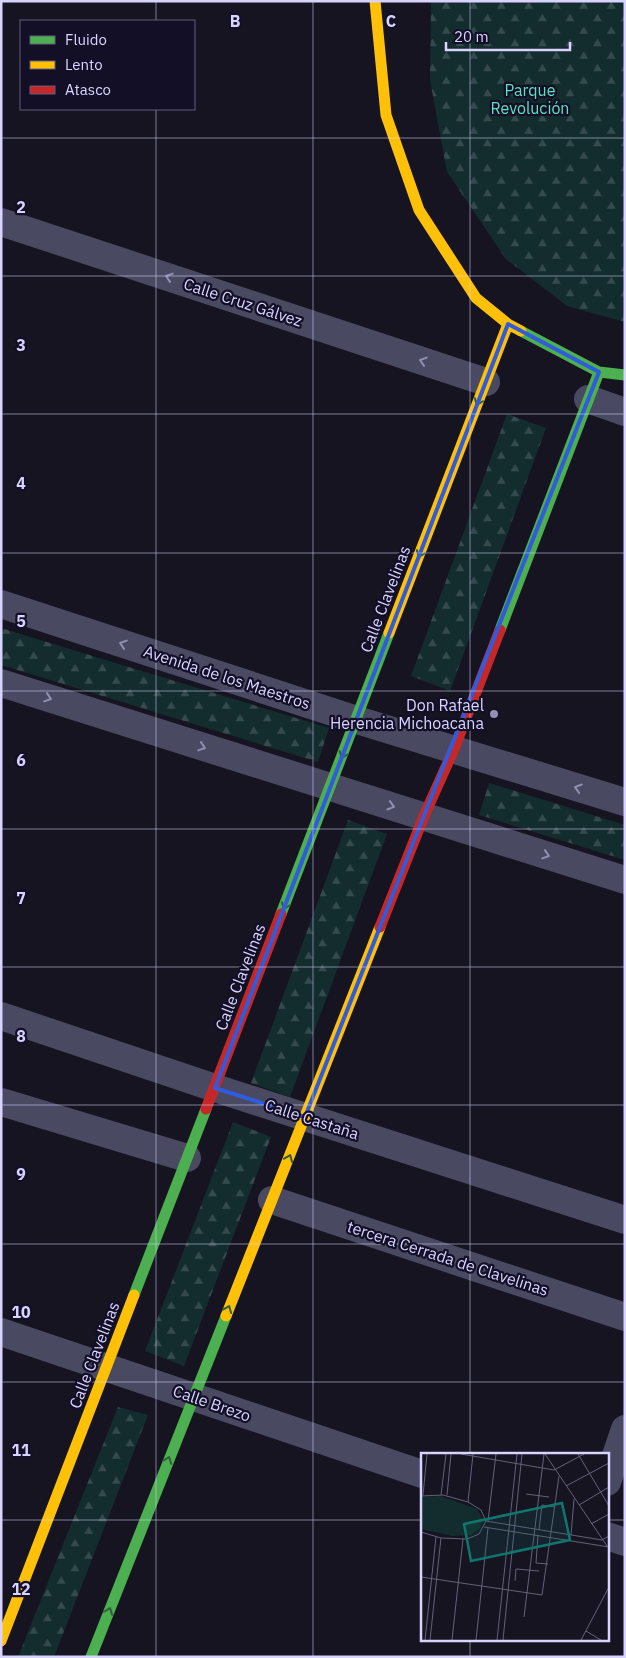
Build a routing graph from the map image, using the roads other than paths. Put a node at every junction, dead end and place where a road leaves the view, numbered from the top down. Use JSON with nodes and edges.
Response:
{"nodes":[{"id":1,"x":375,"y":1,"type":"edge"},
{"id":2,"x":1,"y":222,"type":"edge"},
{"id":3,"x":508,"y":324,"type":"junction"},
{"id":4,"x":599,"y":372,"type":"junction"},
{"id":5,"x":625,"y":375,"type":"edge"},
{"id":6,"x":486,"y":382,"type":"junction"},
{"id":7,"x":588,"y":399,"type":"junction"},
{"id":8,"x":625,"y":412,"type":"edge"},
{"id":9,"x":1,"y":604,"type":"edge"},
{"id":10,"x":1,"y":683,"type":"edge"},
{"id":11,"x":357,"y":720,"type":"junction"},
{"id":12,"x":454,"y":749,"type":"junction"},
{"id":13,"x":330,"y":788,"type":"junction"},
{"id":14,"x":625,"y":802,"type":"edge"},
{"id":15,"x":424,"y":816,"type":"junction"},
{"id":16,"x":625,"y":880,"type":"edge"},
{"id":17,"x":1,"y":1016,"type":"edge"},
{"id":18,"x":215,"y":1088,"type":"junction"},
{"id":19,"x":1,"y":1102,"type":"edge"},
{"id":20,"x":305,"y":1117,"type":"junction"},
{"id":21,"x":187,"y":1158,"type":"junction"},
{"id":22,"x":272,"y":1200,"type":"junction"},
{"id":23,"x":625,"y":1220,"type":"edge"},
{"id":24,"x":625,"y":1317,"type":"edge"},
{"id":25,"x":1,"y":1332,"type":"edge"},
{"id":26,"x":106,"y":1368,"type":"junction"},
{"id":27,"x":193,"y":1397,"type":"junction"},
{"id":28,"x":625,"y":1428,"type":"edge"},
{"id":29,"x":421,"y":1474,"type":"edge"},
{"id":30,"x":608,"y":1479,"type":"edge"},
{"id":31,"x":608,"y":1536,"type":"edge"},
{"id":32,"x":625,"y":1542,"type":"edge"},
{"id":33,"x":1,"y":1641,"type":"edge"},
{"id":34,"x":91,"y":1657,"type":"edge"}],
"edges":[{"from":1,"to":3,"type":"street"},
{"from":6,"to":2,"type":"street","name":"Calle Cruz Gálvez","one_way":true},
{"from":3,"to":4,"type":"street"},
{"from":3,"to":6,"type":"street","name":"Calle Clavelinas"},
{"from":4,"to":5,"type":"street"},
{"from":4,"to":7,"type":"street"},
{"from":6,"to":11,"type":"street","name":"Calle Clavelinas","one_way":true},
{"from":7,"to":8,"type":"street"},
{"from":7,"to":12,"type":"street"},
{"from":11,"to":9,"type":"street","name":"Avenida de los Maestros","one_way":true},
{"from":10,"to":13,"type":"street","one_way":true},
{"from":11,"to":12,"type":"street","name":"Avenida de los Maestros"},
{"from":11,"to":13,"type":"street","name":"Calle Clavelinas","one_way":true},
{"from":14,"to":12,"type":"street","name":"Avenida de los Maestros","one_way":true},
{"from":12,"to":15,"type":"street"},
{"from":13,"to":15,"type":"street","one_way":true},
{"from":13,"to":18,"type":"street","name":"Calle Clavelinas","one_way":true},
{"from":15,"to":16,"type":"street","one_way":true},
{"from":15,"to":20,"type":"street"},
{"from":17,"to":18,"type":"street","name":"Calle Castaña"},
{"from":18,"to":20,"type":"street","name":"Calle Castaña"},
{"from":18,"to":21,"type":"street","name":"Calle Clavelinas"},
{"from":19,"to":21,"type":"street"},
{"from":22,"to":20,"type":"street","one_way":true},
{"from":20,"to":23,"type":"street","name":"Calle Castaña"},
{"from":21,"to":26,"type":"street","name":"Calle Clavelinas"},
{"from":22,"to":24,"type":"street","name":"tercera Cerrada de Clavelinas"},
{"from":27,"to":22,"type":"street","one_way":true},
{"from":25,"to":26,"type":"street","name":"Calle Brezo"},
{"from":26,"to":27,"type":"street","name":"Calle Brezo"},
{"from":26,"to":33,"type":"street","name":"Calle Clavelinas"},
{"from":27,"to":29,"type":"street","name":"Calle Brezo"},
{"from":34,"to":27,"type":"street","one_way":true},
{"from":28,"to":30,"type":"street"},
{"from":31,"to":32,"type":"street"}]}
